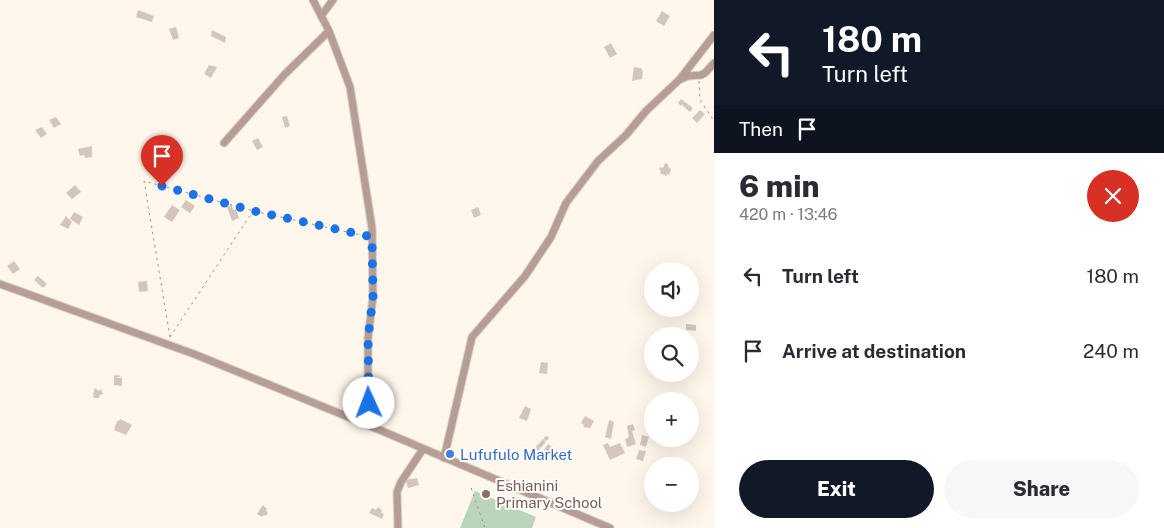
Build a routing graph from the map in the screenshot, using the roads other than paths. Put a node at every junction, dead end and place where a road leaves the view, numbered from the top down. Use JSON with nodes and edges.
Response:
{"nodes":[{"id":1,"x":313,"y":0,"type":"edge"},
{"id":2,"x":333,"y":0,"type":"edge"},
{"id":3,"x":321,"y":16,"type":"junction"},
{"id":4,"x":329,"y":31,"type":"junction"},
{"id":5,"x":714,"y":35,"type":"edge"},
{"id":6,"x":714,"y":63,"type":"edge"},
{"id":7,"x":679,"y":80,"type":"junction"},
{"id":8,"x":224,"y":143,"type":"dead end"},
{"id":9,"x":0,"y":284,"type":"edge"},
{"id":10,"x":368,"y":425,"type":"junction"},
{"id":11,"x":422,"y":449,"type":"junction"},
{"id":12,"x":444,"y":458,"type":"junction"},
{"id":13,"x":398,"y":528,"type":"edge"},
{"id":14,"x":610,"y":528,"type":"edge"}],
"edges":[{"from":1,"to":3,"type":"street"},
{"from":2,"to":3,"type":"street"},
{"from":3,"to":4,"type":"street"},
{"from":4,"to":8,"type":"street"},
{"from":4,"to":10,"type":"street"},
{"from":5,"to":7,"type":"street"},
{"from":6,"to":7,"type":"street"},
{"from":7,"to":12,"type":"street"},
{"from":9,"to":10,"type":"street"},
{"from":10,"to":11,"type":"street"},
{"from":11,"to":12,"type":"street"},
{"from":11,"to":13,"type":"street"},
{"from":12,"to":14,"type":"street"}]}
